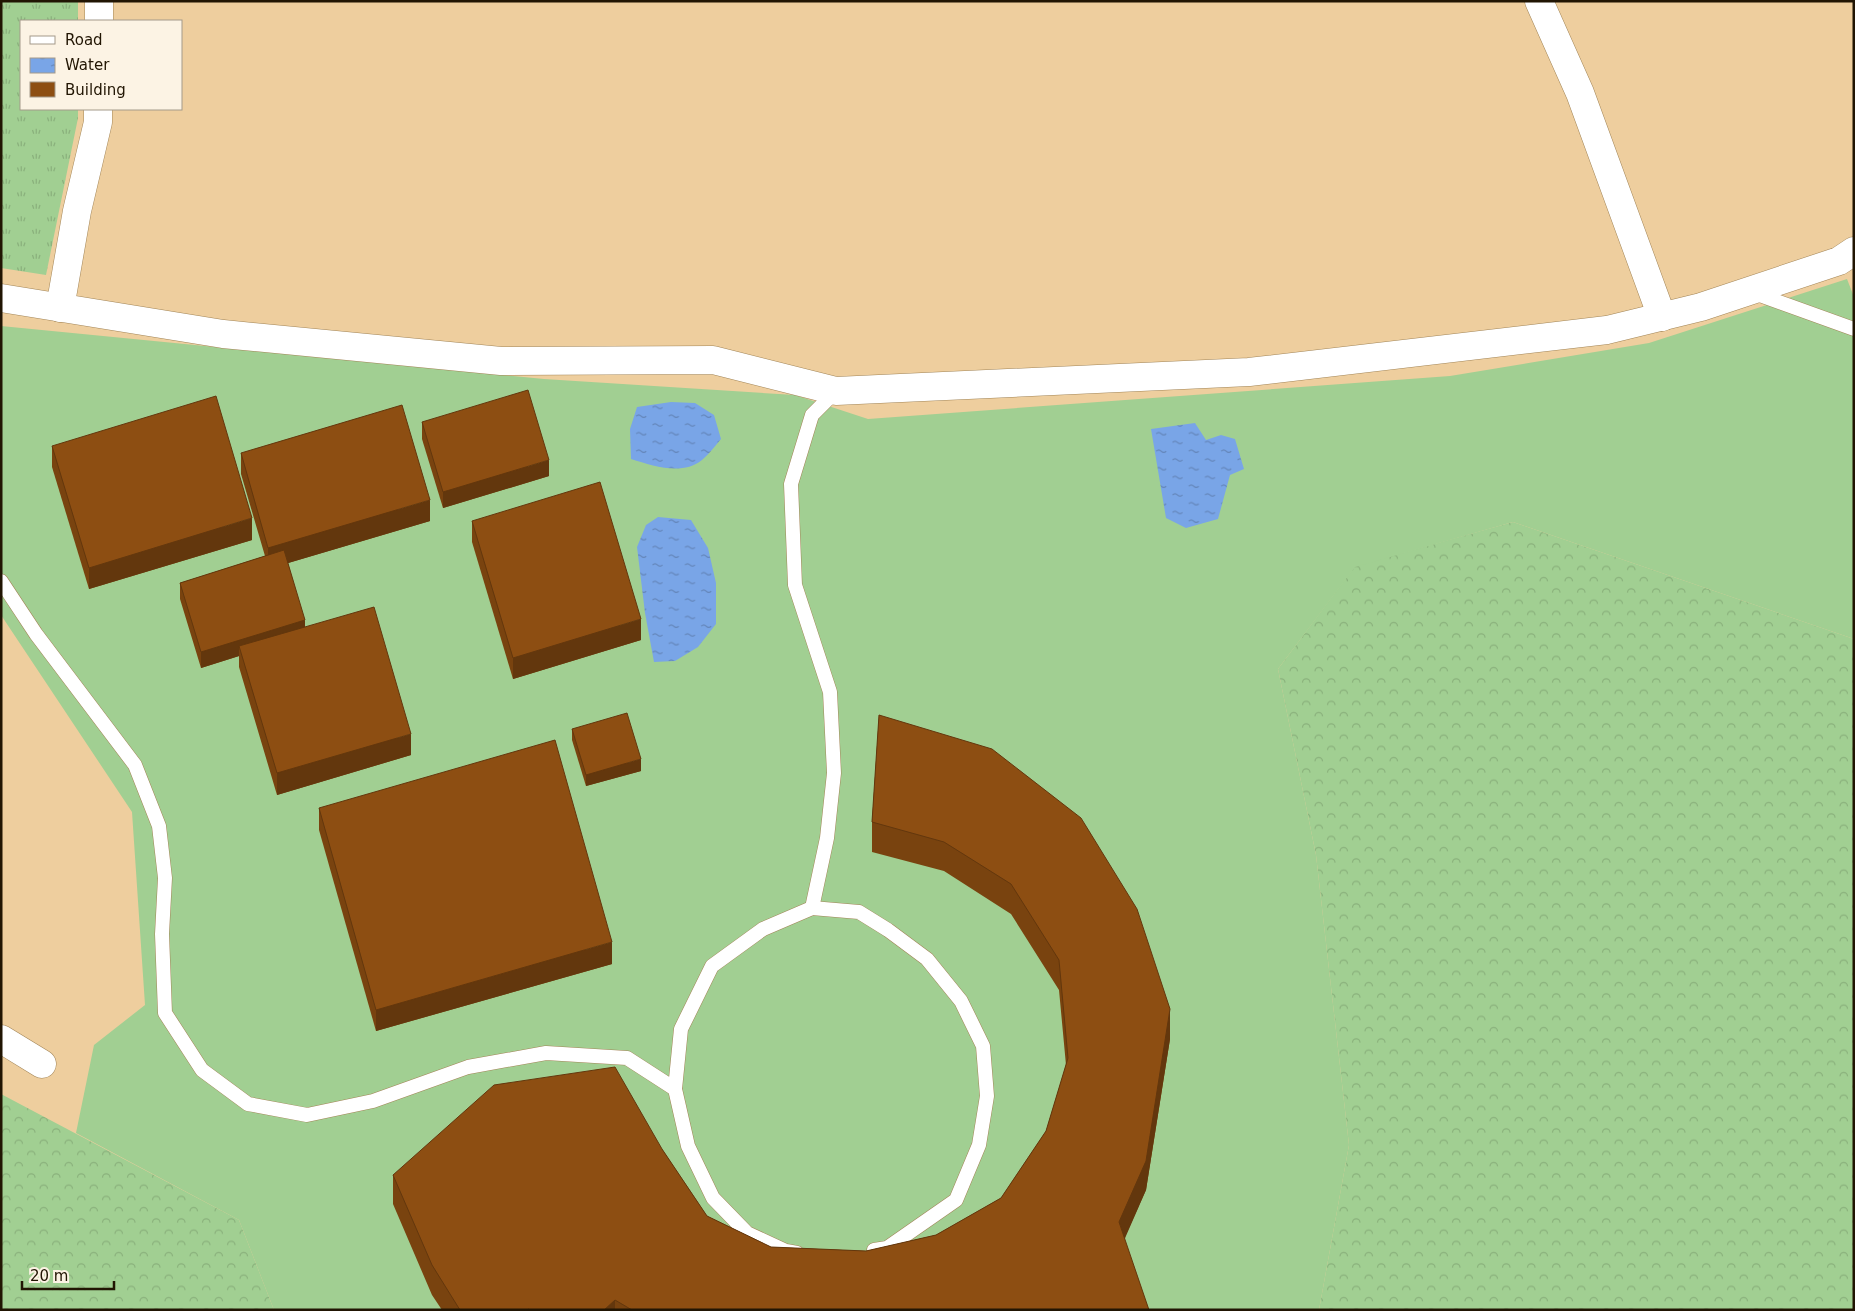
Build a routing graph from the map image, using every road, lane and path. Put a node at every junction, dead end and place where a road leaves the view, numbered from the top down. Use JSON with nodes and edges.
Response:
{"nodes":[{"id":1,"x":99,"y":1,"type":"edge"},
{"id":2,"x":1539,"y":1,"type":"edge"},
{"id":3,"x":99,"y":20,"type":"edge"},
{"id":4,"x":98,"y":110,"type":"edge"},
{"id":5,"x":1854,"y":252,"type":"edge"},
{"id":6,"x":1749,"y":291,"type":"junction"},
{"id":7,"x":1,"y":298,"type":"edge"},
{"id":8,"x":60,"y":308,"type":"junction"},
{"id":9,"x":1662,"y":317,"type":"junction"},
{"id":10,"x":1854,"y":329,"type":"edge"},
{"id":11,"x":836,"y":390,"type":"junction"},
{"id":12,"x":1,"y":581,"type":"edge"},
{"id":13,"x":812,"y":908,"type":"junction"},
{"id":14,"x":1,"y":1039,"type":"edge"},
{"id":15,"x":42,"y":1064,"type":"dead end"},
{"id":16,"x":676,"y":1089,"type":"junction"},
{"id":17,"x":860,"y":1254,"type":"edge"},
{"id":18,"x":814,"y":1256,"type":"edge"}],
"edges":[{"from":1,"to":3,"type":"street"},
{"from":2,"to":9,"type":"street"},
{"from":4,"to":8,"type":"street"},
{"from":5,"to":6,"type":"street"},
{"from":6,"to":9,"type":"street"},
{"from":6,"to":10,"type":"lane"},
{"from":7,"to":8,"type":"street"},
{"from":8,"to":11,"type":"street"},
{"from":9,"to":11,"type":"street"},
{"from":11,"to":13,"type":"lane"},
{"from":12,"to":16,"type":"lane"},
{"from":13,"to":16,"type":"lane"},
{"from":13,"to":17,"type":"lane"},
{"from":14,"to":15,"type":"street"},
{"from":16,"to":18,"type":"lane"}]}
